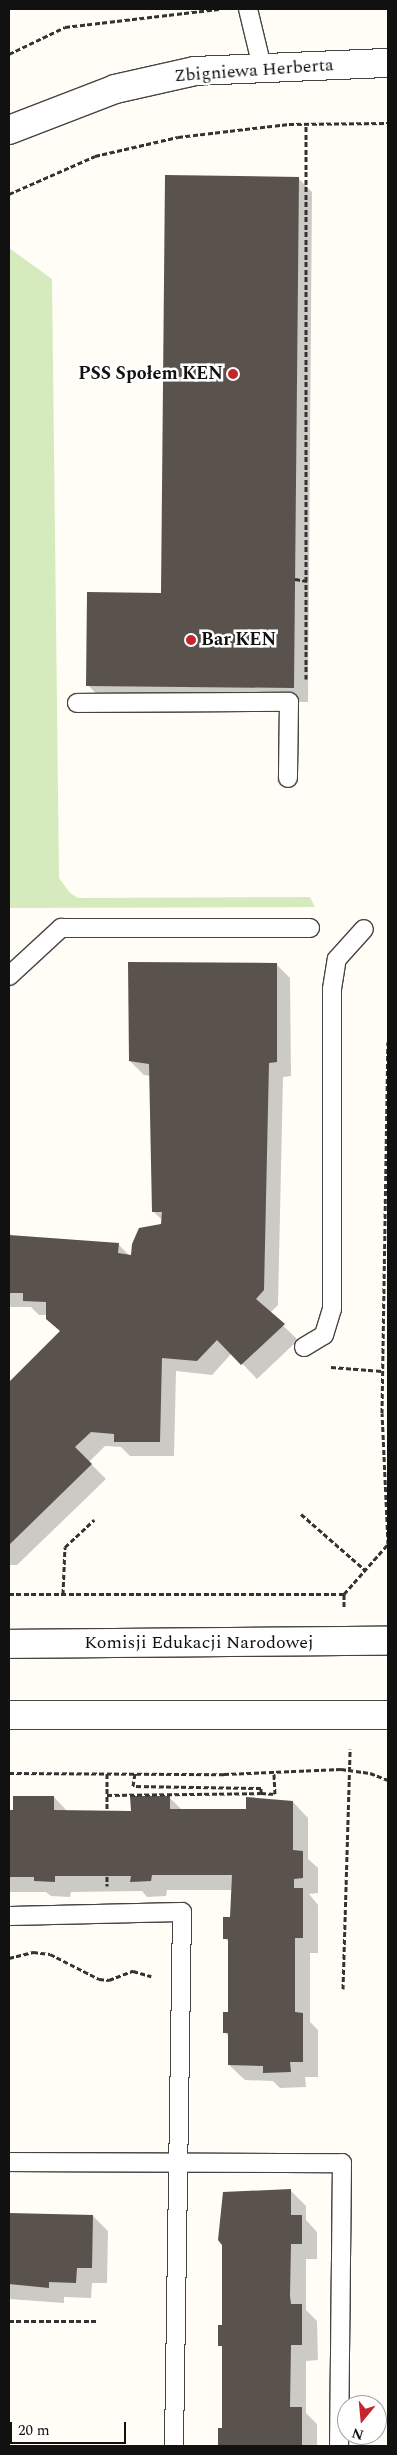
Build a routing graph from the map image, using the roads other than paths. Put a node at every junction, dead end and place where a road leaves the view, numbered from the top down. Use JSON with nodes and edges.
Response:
{"nodes":[{"id":1,"x":248,"y":9,"type":"edge"},
{"id":2,"x":388,"y":63,"type":"edge"},
{"id":3,"x":262,"y":67,"type":"junction"},
{"id":4,"x":9,"y":130,"type":"edge"},
{"id":5,"x":77,"y":703,"type":"dead end"},
{"id":6,"x":288,"y":778,"type":"dead end"},
{"id":7,"x":310,"y":928,"type":"dead end"},
{"id":8,"x":364,"y":929,"type":"dead end"},
{"id":9,"x":9,"y":976,"type":"edge"},
{"id":10,"x":304,"y":1347,"type":"dead end"},
{"id":11,"x":388,"y":1641,"type":"edge"},
{"id":12,"x":9,"y":1644,"type":"edge"},
{"id":13,"x":9,"y":1715,"type":"edge"},
{"id":14,"x":388,"y":1715,"type":"edge"},
{"id":15,"x":9,"y":1916,"type":"edge"},
{"id":16,"x":9,"y":2162,"type":"edge"},
{"id":17,"x":176,"y":2163,"type":"junction"},
{"id":18,"x":174,"y":2446,"type":"edge"},
{"id":19,"x":338,"y":2446,"type":"edge"}],
"edges":[{"from":1,"to":3,"type":"lane"},
{"from":2,"to":3,"type":"street","name":"Zbigniewa Herberta"},
{"from":3,"to":4,"type":"street","name":"Zbigniewa Herberta"},
{"from":5,"to":6,"type":"lane"},
{"from":7,"to":9,"type":"lane"},
{"from":8,"to":10,"type":"lane"},
{"from":11,"to":12,"type":"street","name":"Komisji Edukacji Narodowej"},
{"from":13,"to":14,"type":"street"},
{"from":15,"to":17,"type":"lane"},
{"from":16,"to":17,"type":"lane"},
{"from":17,"to":18,"type":"lane"},
{"from":17,"to":19,"type":"lane"}]}
